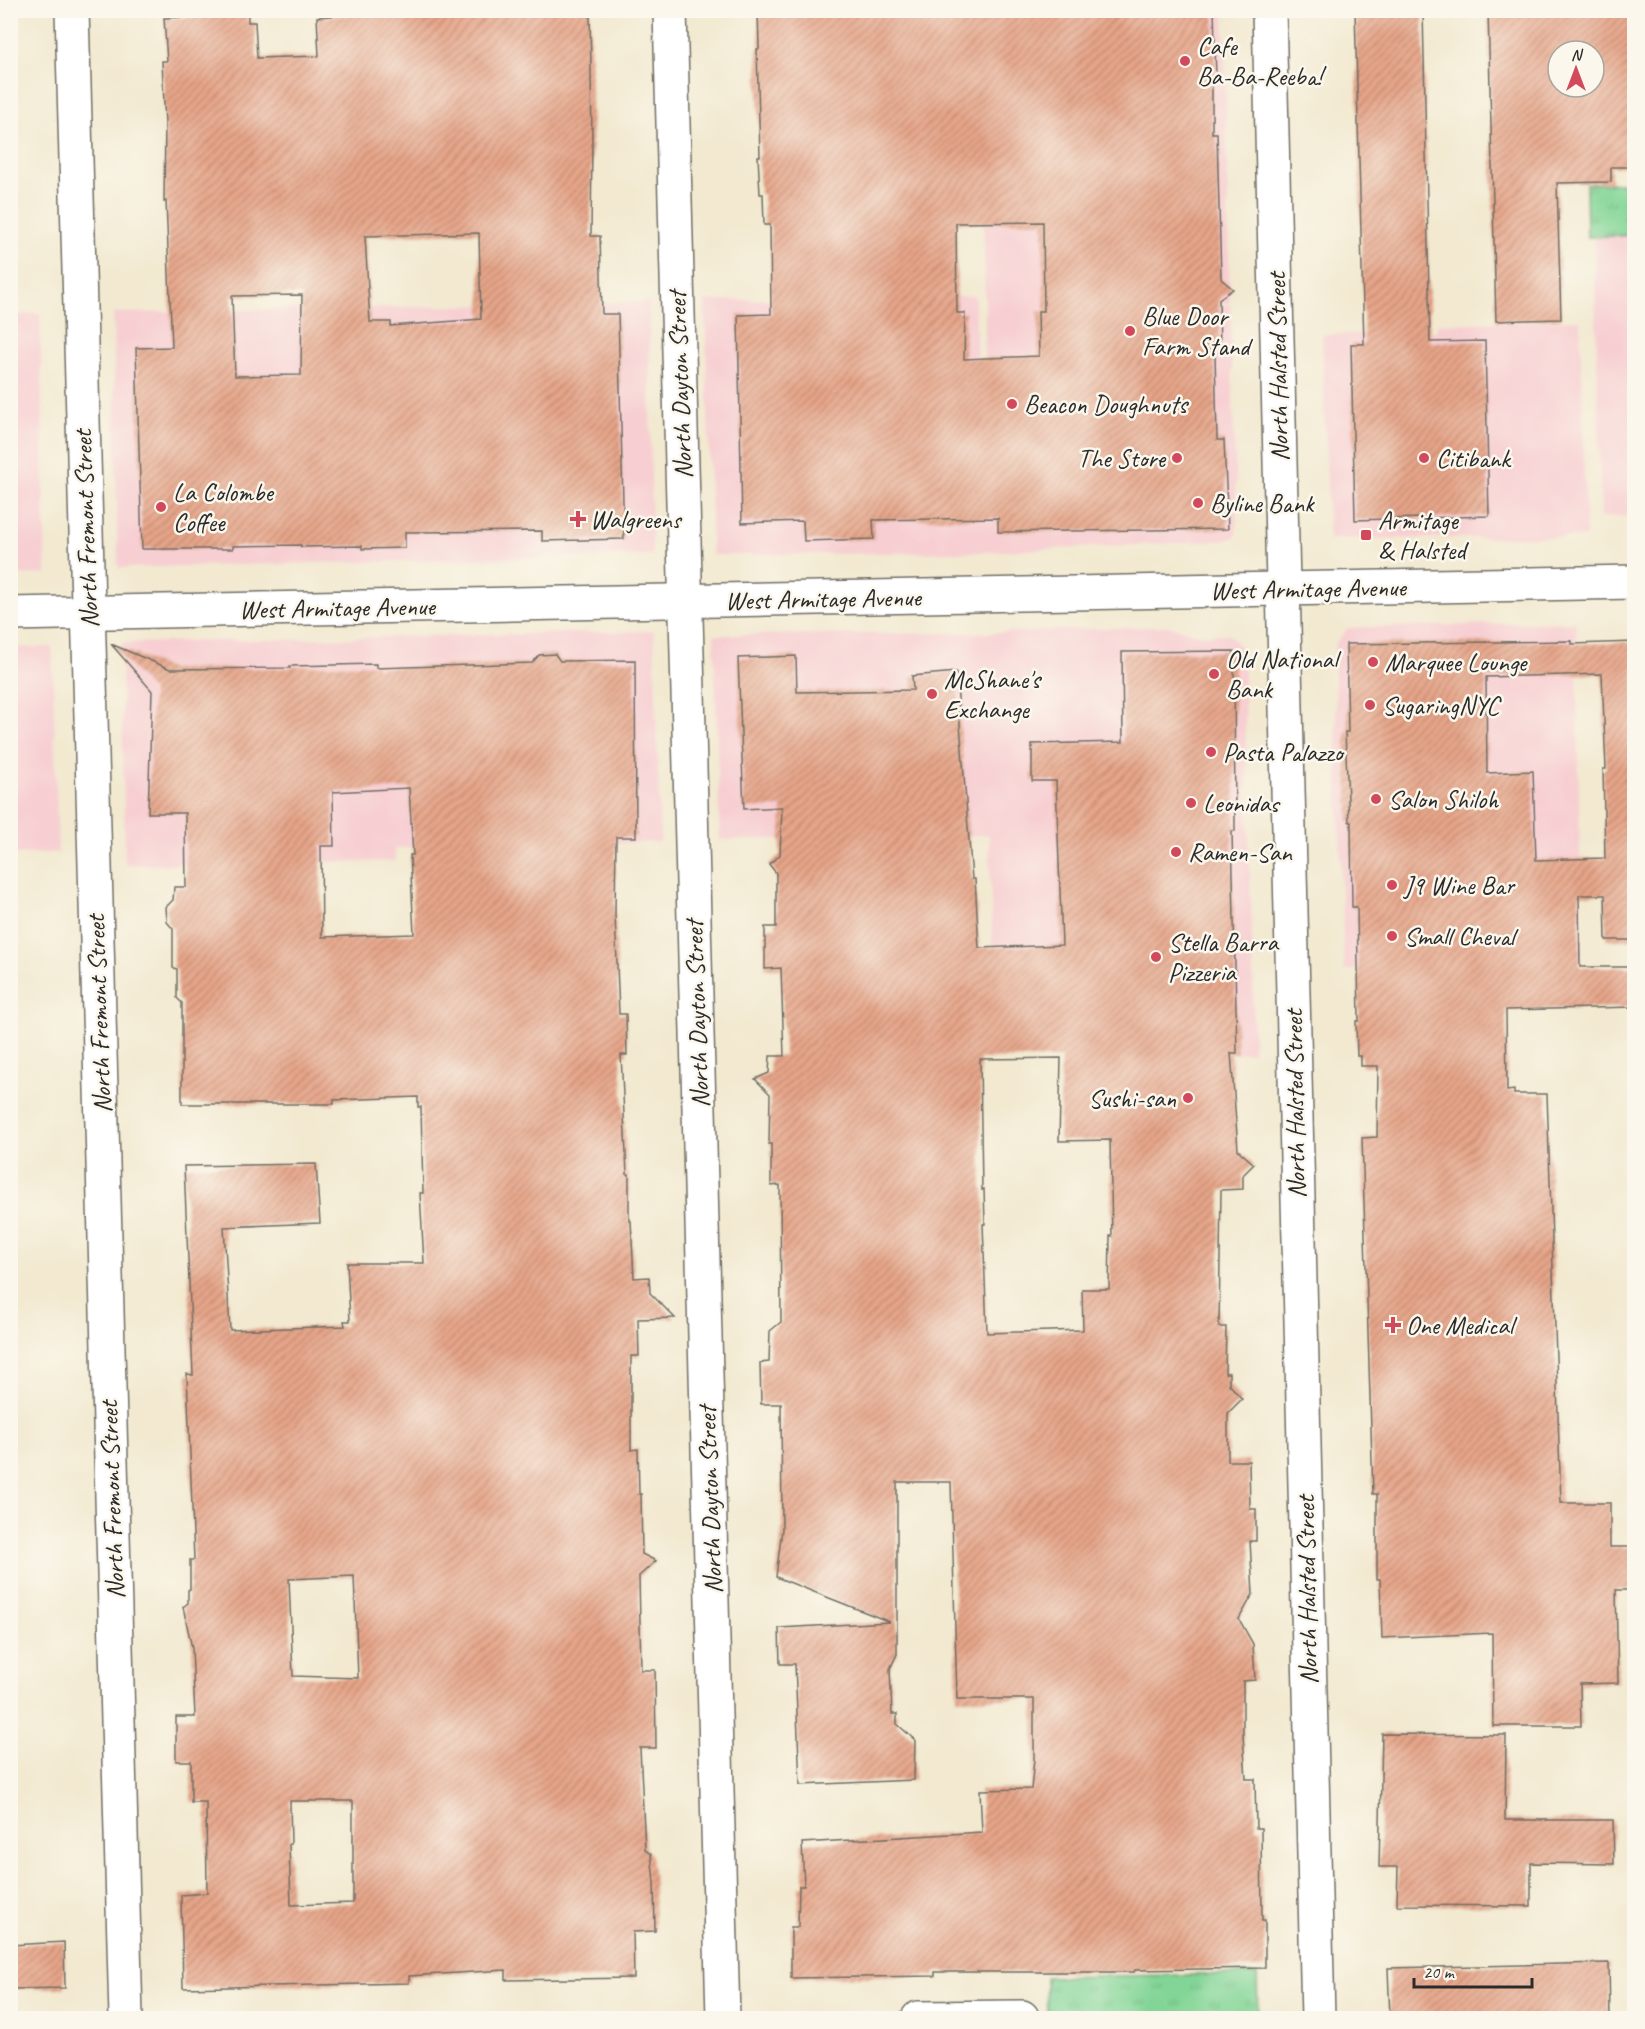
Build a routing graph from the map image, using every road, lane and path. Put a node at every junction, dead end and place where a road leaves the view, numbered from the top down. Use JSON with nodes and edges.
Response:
{"nodes":[{"id":1,"x":72,"y":10,"type":"edge"},
{"id":2,"x":670,"y":10,"type":"edge"},
{"id":3,"x":1269,"y":10,"type":"edge"},
{"id":4,"x":1635,"y":582,"type":"edge"},
{"id":5,"x":1282,"y":589,"type":"junction"},
{"id":6,"x":686,"y":601,"type":"junction"},
{"id":7,"x":88,"y":613,"type":"junction"},
{"id":8,"x":10,"y":614,"type":"edge"},
{"id":9,"x":1022,"y":2017,"type":"edge"},
{"id":10,"x":126,"y":2019,"type":"edge"},
{"id":11,"x":723,"y":2019,"type":"edge"},
{"id":12,"x":918,"y":2019,"type":"edge"},
{"id":13,"x":1318,"y":2019,"type":"edge"}],
"edges":[{"from":1,"to":7,"type":"street","name":"North Fremont Street"},
{"from":2,"to":6,"type":"street","name":"North Dayton Street"},
{"from":3,"to":5,"type":"street","name":"North Halsted Street"},
{"from":4,"to":5,"type":"street","name":"West Armitage Avenue"},
{"from":5,"to":6,"type":"street","name":"West Armitage Avenue"},
{"from":5,"to":13,"type":"street","name":"North Halsted Street"},
{"from":6,"to":7,"type":"street","name":"West Armitage Avenue"},
{"from":6,"to":11,"type":"street","name":"North Dayton Street"},
{"from":7,"to":8,"type":"street","name":"West Armitage Avenue"},
{"from":7,"to":10,"type":"street","name":"North Fremont Street"},
{"from":9,"to":12,"type":"street"}]}
